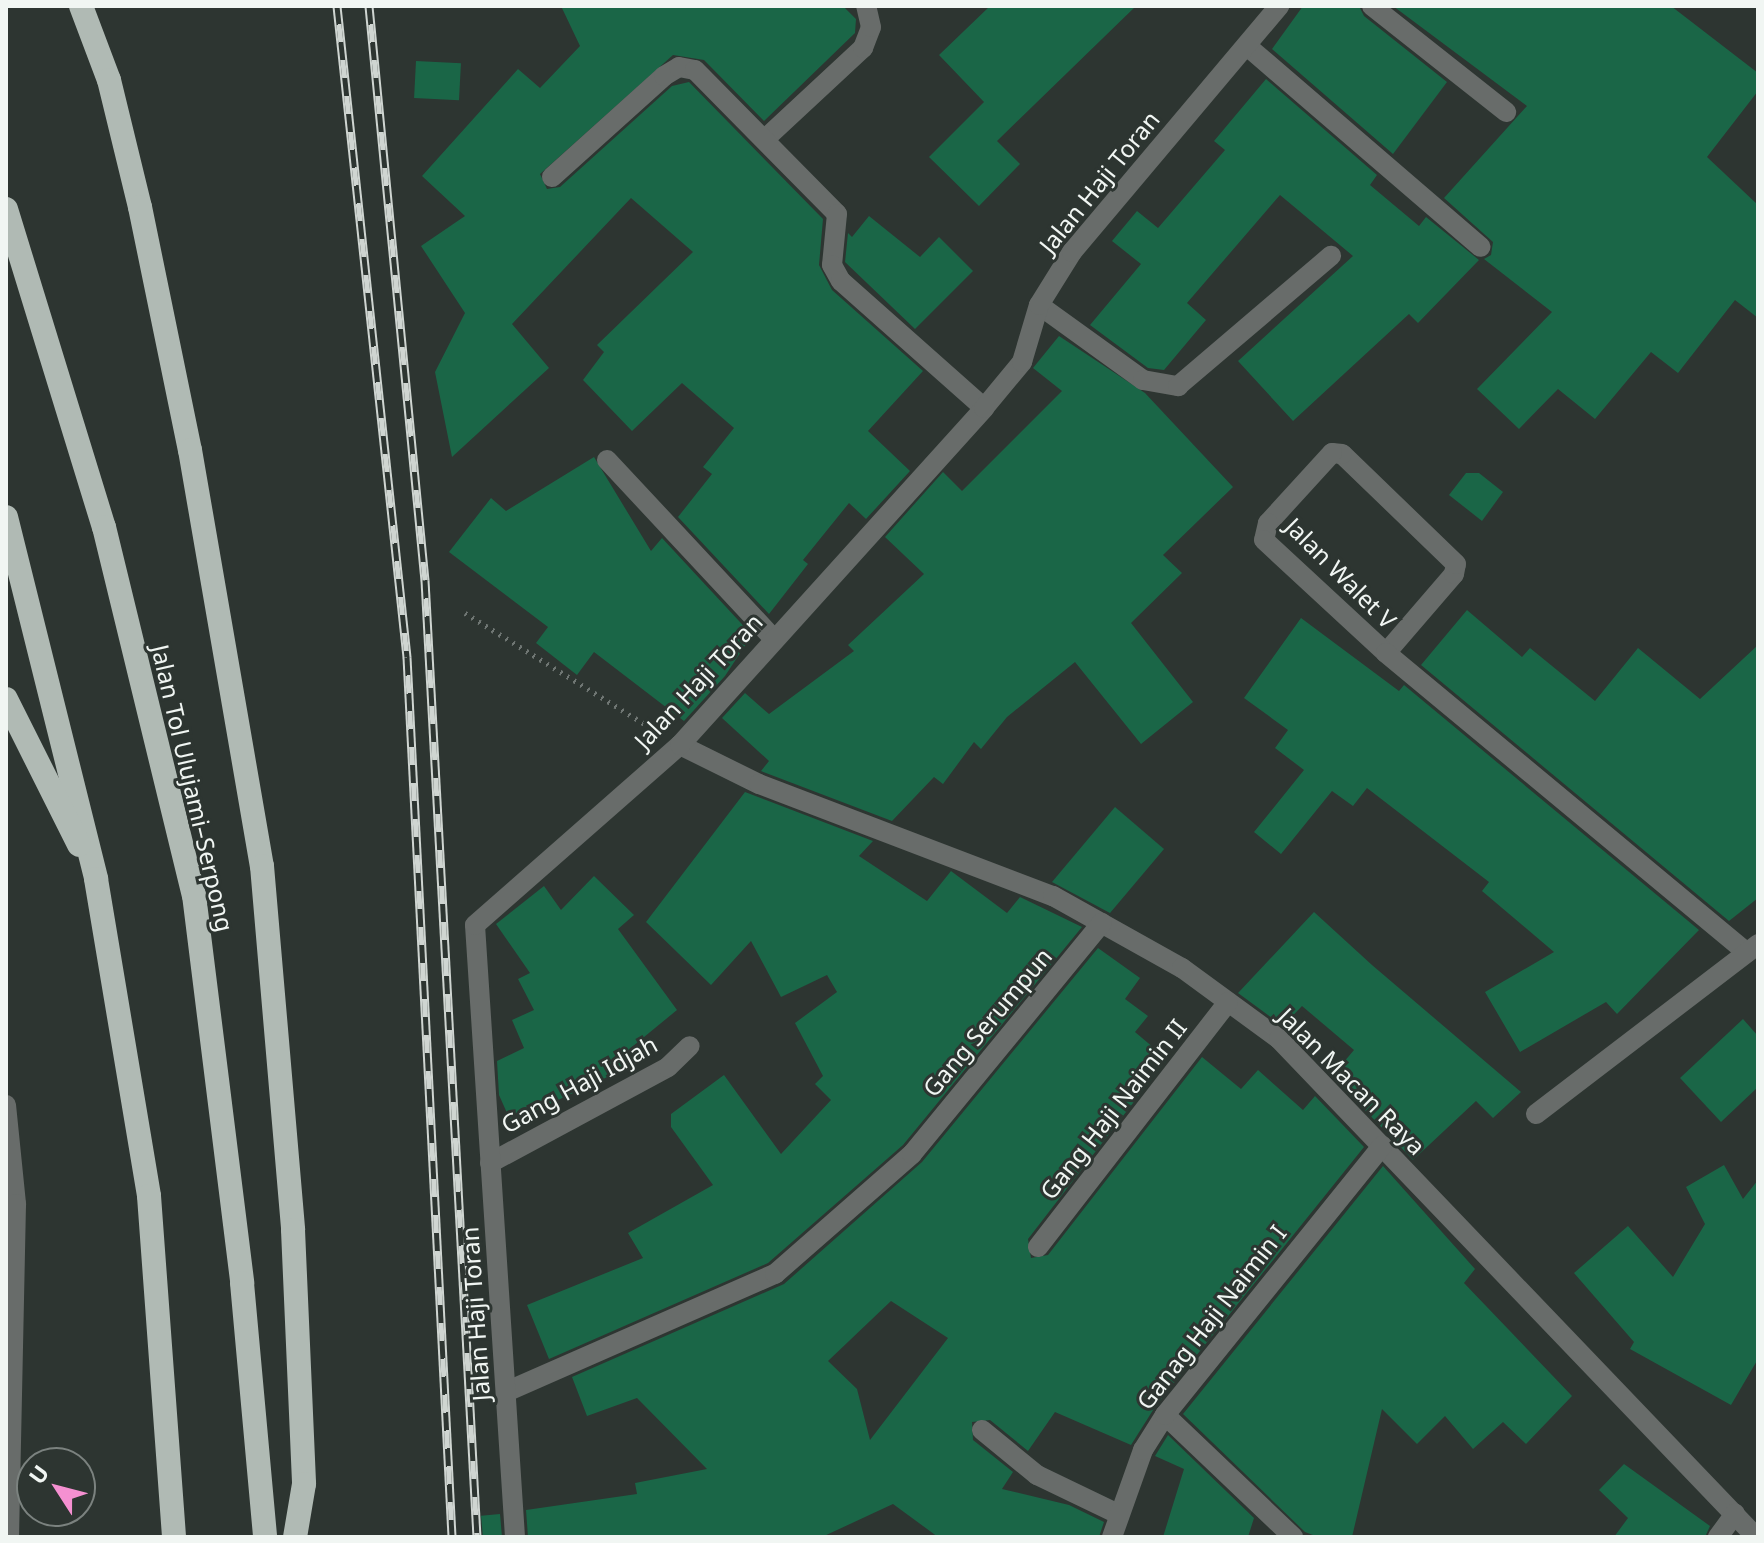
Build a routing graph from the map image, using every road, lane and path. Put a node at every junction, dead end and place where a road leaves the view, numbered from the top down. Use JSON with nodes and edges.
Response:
{"nodes":[{"id":1,"x":81,"y":6,"type":"edge"},
{"id":2,"x":866,"y":6,"type":"edge"},
{"id":3,"x":1279,"y":6,"type":"edge"},
{"id":4,"x":1372,"y":6,"type":"edge"},
{"id":5,"x":1247,"y":46,"type":"junction"},
{"id":6,"x":1506,"y":112,"type":"dead end"},
{"id":7,"x":765,"y":139,"type":"junction"},
{"id":8,"x":552,"y":177,"type":"dead end"},
{"id":9,"x":6,"y":209,"type":"edge"},
{"id":10,"x":1481,"y":247,"type":"dead end"},
{"id":11,"x":1331,"y":256,"type":"dead end"},
{"id":12,"x":1039,"y":305,"type":"junction"},
{"id":13,"x":984,"y":408,"type":"junction"},
{"id":14,"x":607,"y":460,"type":"dead end"},
{"id":15,"x":6,"y":517,"type":"edge"},
{"id":16,"x":465,"y":613,"type":"dead end"},
{"id":17,"x":773,"y":638,"type":"junction"},
{"id":18,"x":1386,"y":653,"type":"junction"},
{"id":19,"x":6,"y":699,"type":"edge"},
{"id":20,"x":680,"y":745,"type":"junction"},
{"id":21,"x":96,"y":879,"type":"junction"},
{"id":22,"x":1102,"y":923,"type":"junction"},
{"id":23,"x":1752,"y":948,"type":"edge"},
{"id":24,"x":1228,"y":1002,"type":"junction"},
{"id":25,"x":690,"y":1046,"type":"dead end"},
{"id":26,"x":6,"y":1105,"type":"edge"},
{"id":27,"x":1536,"y":1114,"type":"dead end"},
{"id":28,"x":1382,"y":1146,"type":"junction"},
{"id":29,"x":490,"y":1163,"type":"junction"},
{"id":30,"x":1038,"y":1247,"type":"dead end"},
{"id":31,"x":508,"y":1391,"type":"junction"},
{"id":32,"x":1165,"y":1415,"type":"junction"},
{"id":33,"x":982,"y":1430,"type":"dead end"},
{"id":34,"x":1118,"y":1514,"type":"junction"},
{"id":35,"x":1735,"y":1514,"type":"junction"},
{"id":36,"x":9,"y":1537,"type":"edge"},
{"id":37,"x":174,"y":1537,"type":"edge"},
{"id":38,"x":265,"y":1537,"type":"edge"},
{"id":39,"x":295,"y":1537,"type":"edge"},
{"id":40,"x":515,"y":1537,"type":"edge"},
{"id":41,"x":1112,"y":1537,"type":"edge"},
{"id":42,"x":1293,"y":1537,"type":"edge"},
{"id":43,"x":1718,"y":1537,"type":"edge"},
{"id":44,"x":1756,"y":1537,"type":"edge"}],
"edges":[{"from":1,"to":39,"type":"highway"},
{"from":2,"to":7,"type":"street"},
{"from":3,"to":5,"type":"street","name":"Jalan Haji Toran"},
{"from":4,"to":6,"type":"street"},
{"from":5,"to":10,"type":"street"},
{"from":5,"to":12,"type":"street","name":"Jalan Haji Toran"},
{"from":7,"to":8,"type":"street"},
{"from":7,"to":13,"type":"street"},
{"from":9,"to":38,"type":"highway","name":"Jalan Tol Ulujami–Serpong"},
{"from":11,"to":12,"type":"street"},
{"from":12,"to":13,"type":"street","name":"Jalan Haji Toran"},
{"from":13,"to":17,"type":"street","name":"Jalan Haji Toran"},
{"from":14,"to":17,"type":"street"},
{"from":15,"to":21,"type":"highway"},
{"from":16,"to":20,"type":"path"},
{"from":17,"to":20,"type":"street","name":"Jalan Haji Toran"},
{"from":18,"to":18,"type":"street","name":"Jalan Walet V"},
{"from":18,"to":23,"type":"street","name":"Jalan Walet V"},
{"from":19,"to":21,"type":"highway"},
{"from":20,"to":22,"type":"street","name":"Jalan Macan Raya"},
{"from":20,"to":29,"type":"street","name":"Jalan Haji Toran"},
{"from":21,"to":37,"type":"highway"},
{"from":22,"to":24,"type":"street","name":"Jalan Macan Raya"},
{"from":22,"to":31,"type":"street","name":"Gang Serumpun"},
{"from":23,"to":27,"type":"street","name":"Jalan Walet V"},
{"from":24,"to":28,"type":"street","name":"Jalan Macan Raya"},
{"from":24,"to":30,"type":"street","name":"Gang Haji Naimin II"},
{"from":25,"to":29,"type":"street","name":"Gang Haji Idjah"},
{"from":26,"to":36,"type":"street"},
{"from":28,"to":32,"type":"street","name":"Ganag Haji Naimin I"},
{"from":28,"to":35,"type":"street","name":"Jalan Macan Raya"},
{"from":29,"to":31,"type":"street","name":"Jalan Haji Toran"},
{"from":31,"to":40,"type":"street","name":"Jalan Haji Toran"},
{"from":32,"to":34,"type":"street","name":"Ganag Haji Naimin I"},
{"from":32,"to":42,"type":"street"},
{"from":33,"to":34,"type":"street"},
{"from":34,"to":41,"type":"street","name":"Ganag Haji Naimin I"},
{"from":35,"to":43,"type":"street"},
{"from":35,"to":44,"type":"street","name":"Jalan Macan Raya"}]}
